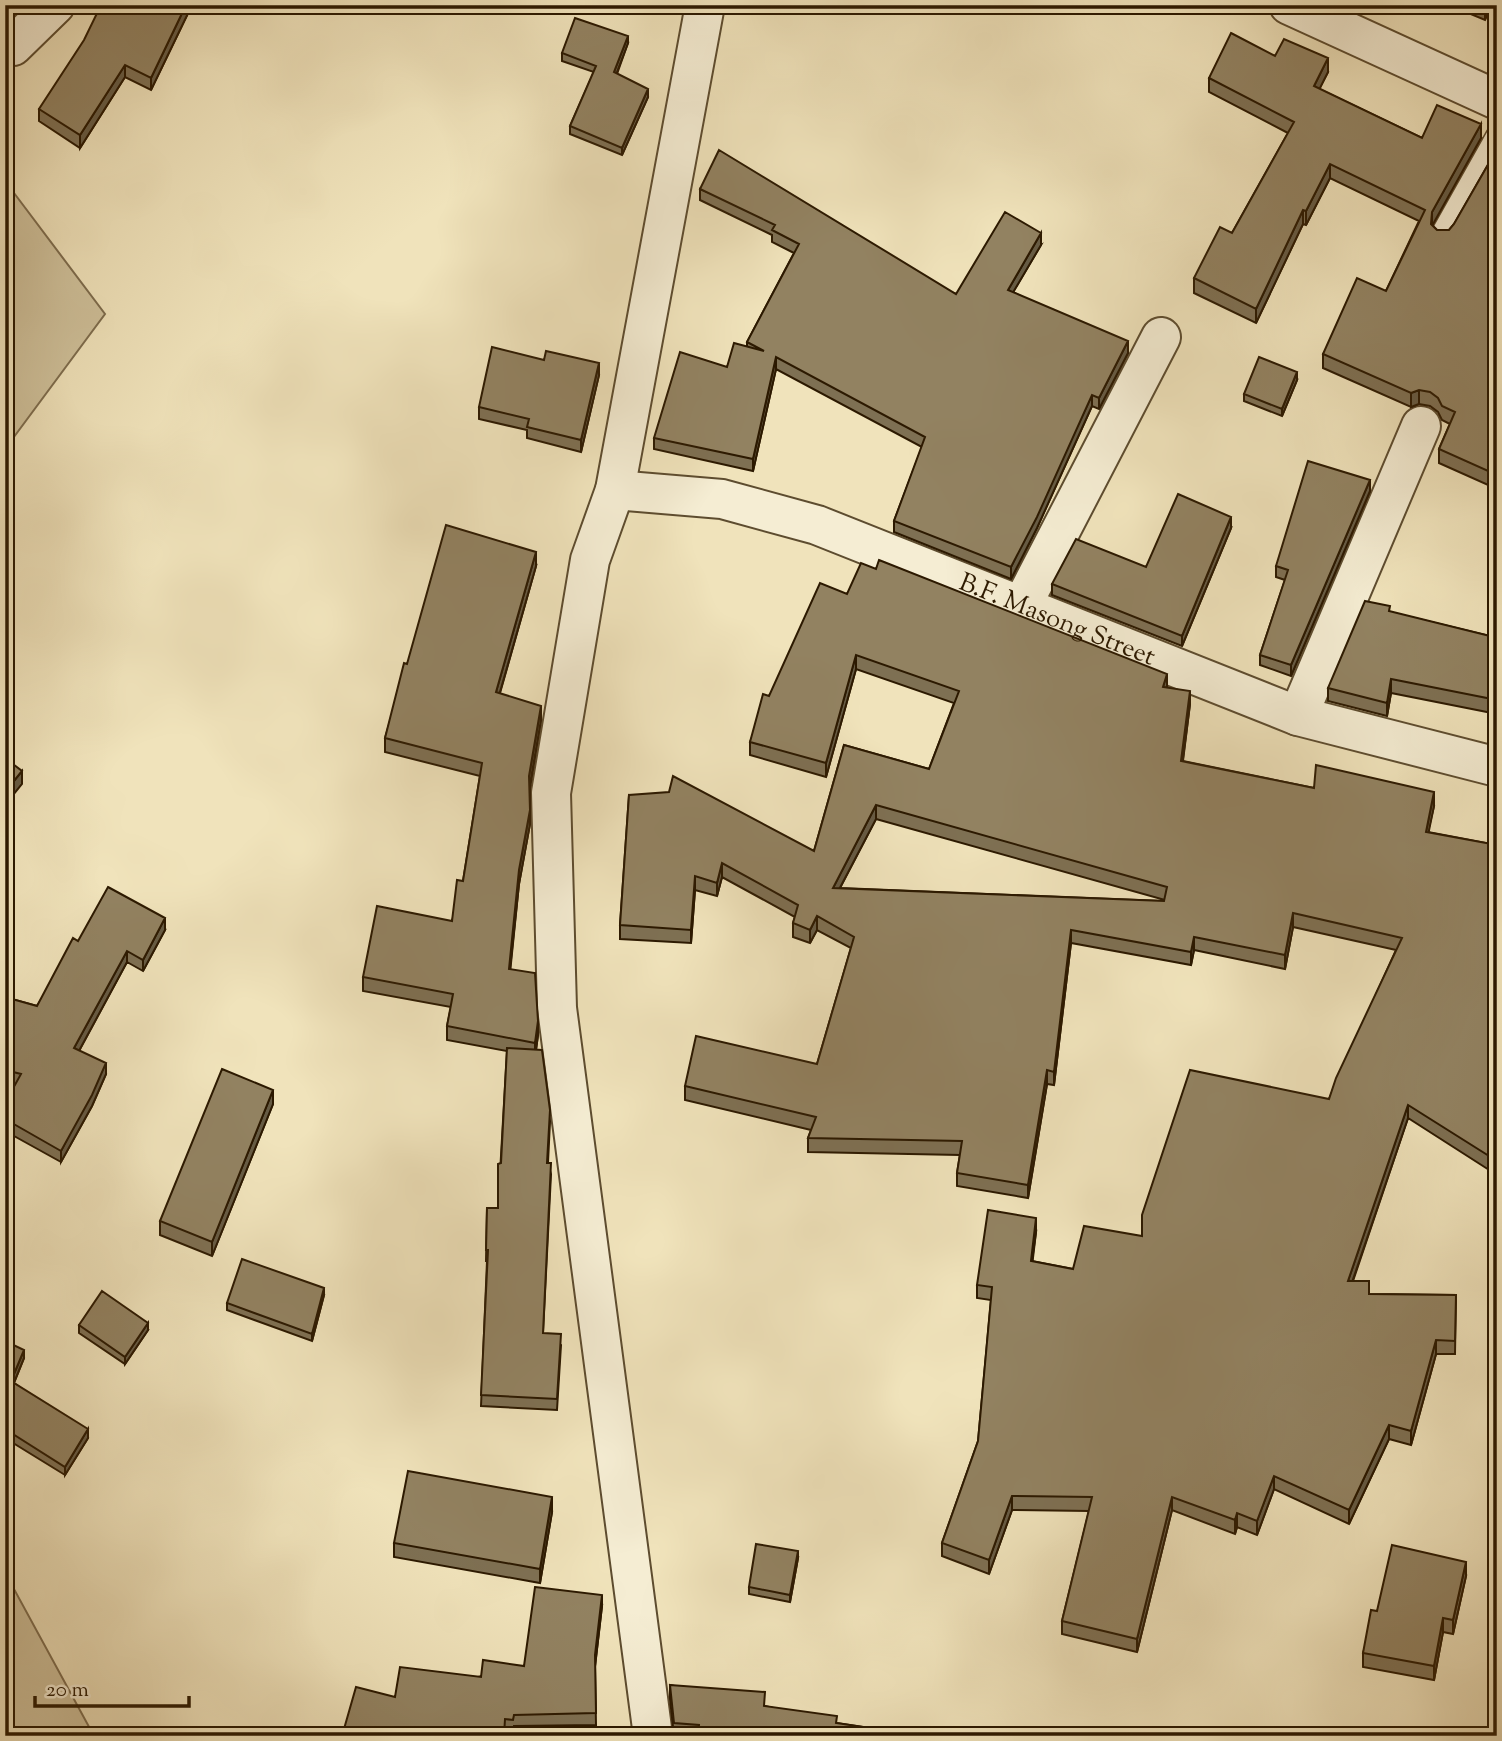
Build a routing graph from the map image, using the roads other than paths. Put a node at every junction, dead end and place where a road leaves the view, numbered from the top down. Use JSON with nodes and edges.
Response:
{"nodes":[{"id":1,"x":55,"y":5,"type":"edge"},
{"id":2,"x":705,"y":5,"type":"edge"},
{"id":3,"x":1289,"y":5,"type":"edge"},
{"id":4,"x":13,"y":46,"type":"dead end"},
{"id":5,"x":1497,"y":100,"type":"edge"},
{"id":6,"x":1497,"y":136,"type":"edge"},
{"id":7,"x":1443,"y":232,"type":"edge"},
{"id":8,"x":1161,"y":337,"type":"dead end"},
{"id":9,"x":1421,"y":426,"type":"dead end"},
{"id":10,"x":615,"y":490,"type":"junction"},
{"id":11,"x":1021,"y":607,"type":"junction"},
{"id":12,"x":1298,"y":716,"type":"junction"},
{"id":13,"x":1497,"y":767,"type":"edge"},
{"id":14,"x":653,"y":1736,"type":"edge"}],
"edges":[{"from":1,"to":4,"type":"street"},
{"from":2,"to":10,"type":"street"},
{"from":3,"to":5,"type":"street"},
{"from":6,"to":7,"type":"lane"},
{"from":8,"to":11,"type":"street"},
{"from":9,"to":12,"type":"street"},
{"from":10,"to":11,"type":"street","name":"B.F. Masong Street"},
{"from":10,"to":14,"type":"street"},
{"from":11,"to":12,"type":"street","name":"B.F. Masong Street"},
{"from":12,"to":13,"type":"street","name":"B.F. Masong Street"}]}
